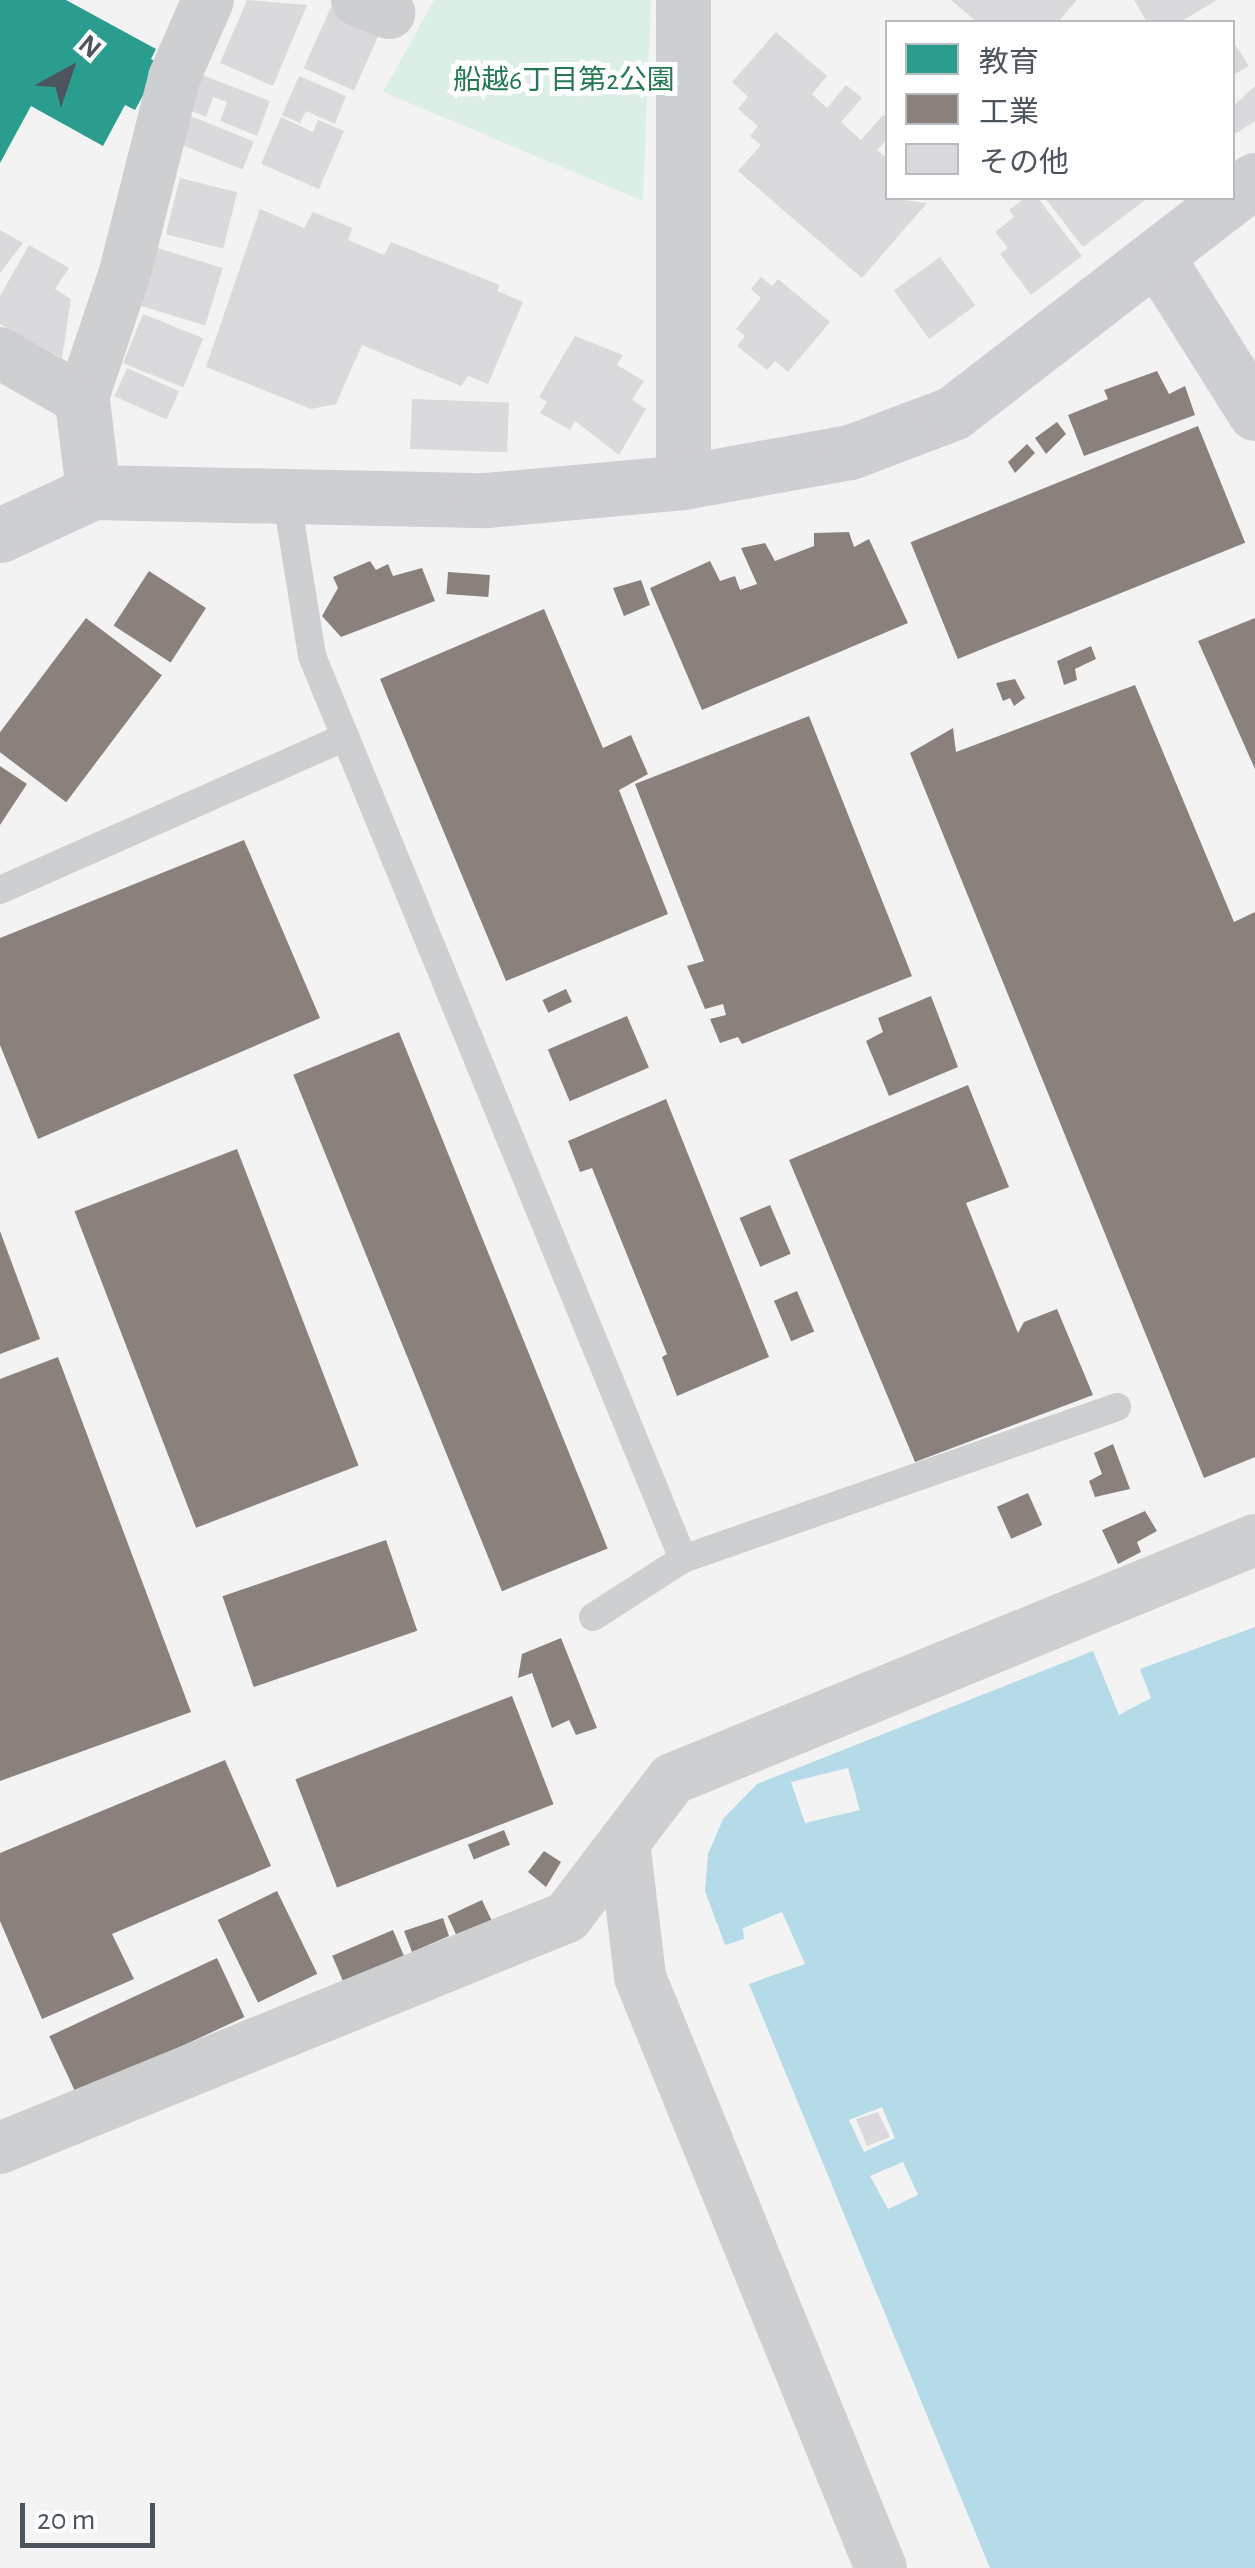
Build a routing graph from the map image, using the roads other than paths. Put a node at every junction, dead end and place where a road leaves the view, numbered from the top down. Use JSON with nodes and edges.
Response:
{"nodes":[{"id":1,"x":208,"y":0,"type":"edge"},
{"id":2,"x":683,"y":0,"type":"edge"},
{"id":3,"x":1255,"y":180,"type":"edge"},
{"id":4,"x":1235,"y":196,"type":"edge"},
{"id":5,"x":1230,"y":200,"type":"edge"},
{"id":6,"x":1158,"y":259,"type":"junction"},
{"id":7,"x":0,"y":354,"type":"edge"},
{"id":8,"x":82,"y":400,"type":"junction"},
{"id":9,"x":1255,"y":413,"type":"edge"},
{"id":10,"x":683,"y":482,"type":"junction"},
{"id":11,"x":92,"y":492,"type":"junction"},
{"id":12,"x":287,"y":500,"type":"junction"},
{"id":13,"x":0,"y":535,"type":"edge"},
{"id":14,"x":346,"y":738,"type":"junction"},
{"id":15,"x":0,"y":890,"type":"edge"},
{"id":16,"x":1117,"y":1407,"type":"dead end"},
{"id":17,"x":1255,"y":1540,"type":"edge"},
{"id":18,"x":683,"y":1560,"type":"junction"},
{"id":19,"x":592,"y":1617,"type":"dead end"},
{"id":20,"x":624,"y":1842,"type":"junction"},
{"id":21,"x":0,"y":2148,"type":"edge"},
{"id":22,"x":881,"y":2568,"type":"edge"}],
"edges":[{"from":1,"to":8,"type":"street"},
{"from":2,"to":10,"type":"street"},
{"from":3,"to":4,"type":"street"},
{"from":5,"to":6,"type":"street"},
{"from":6,"to":9,"type":"street"},
{"from":6,"to":10,"type":"street"},
{"from":7,"to":8,"type":"street"},
{"from":8,"to":11,"type":"street"},
{"from":10,"to":12,"type":"street"},
{"from":11,"to":12,"type":"street"},
{"from":11,"to":13,"type":"street"},
{"from":12,"to":14,"type":"lane"},
{"from":14,"to":15,"type":"lane"},
{"from":14,"to":18,"type":"lane"},
{"from":16,"to":18,"type":"lane"},
{"from":17,"to":20,"type":"street"},
{"from":18,"to":19,"type":"lane"},
{"from":20,"to":21,"type":"street"},
{"from":20,"to":22,"type":"street"}]}
